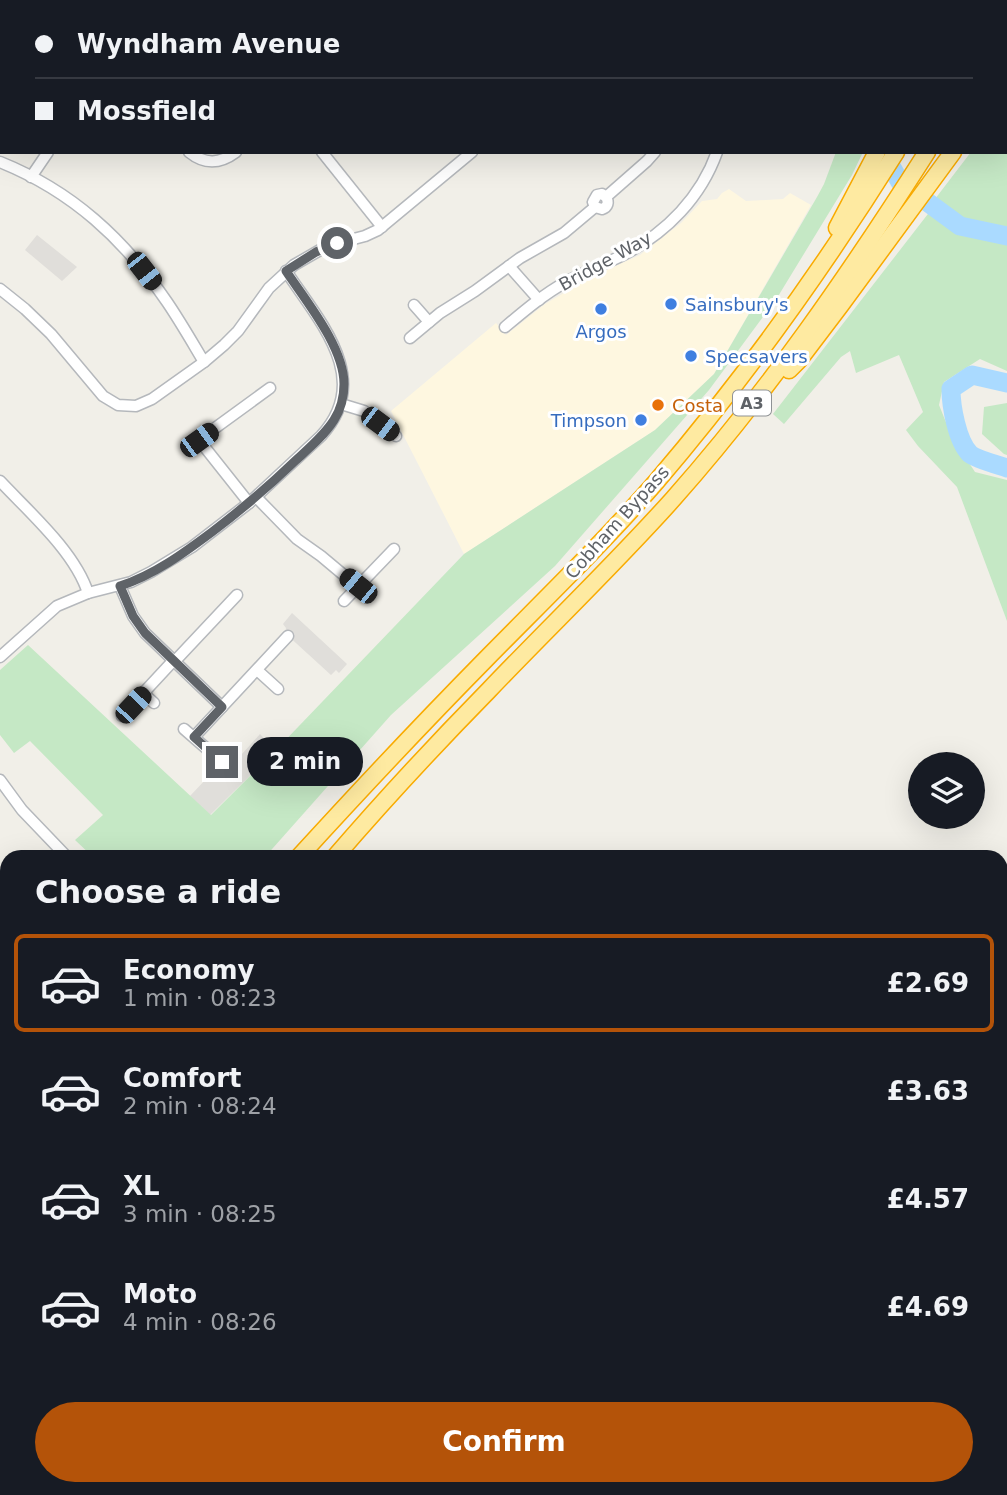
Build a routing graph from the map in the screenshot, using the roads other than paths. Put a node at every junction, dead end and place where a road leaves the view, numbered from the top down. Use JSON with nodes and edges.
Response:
{"nodes":[{"id":1,"x":47,"y":154,"type":"edge"},
{"id":2,"x":192,"y":154,"type":"edge"},
{"id":3,"x":233,"y":154,"type":"edge"},
{"id":4,"x":324,"y":154,"type":"edge"},
{"id":5,"x":455,"y":154,"type":"edge"},
{"id":6,"x":470,"y":154,"type":"edge"},
{"id":7,"x":653,"y":154,"type":"edge"},
{"id":8,"x":716,"y":154,"type":"edge"},
{"id":9,"x":876,"y":154,"type":"edge"},
{"id":10,"x":894,"y":154,"type":"edge"},
{"id":11,"x":925,"y":154,"type":"edge"},
{"id":12,"x":950,"y":156,"type":"edge"},
{"id":13,"x":0,"y":162,"type":"edge"},
{"id":14,"x":461,"y":162,"type":"junction"},
{"id":15,"x":31,"y":177,"type":"junction"},
{"id":16,"x":855,"y":206,"type":"junction"},
{"id":17,"x":382,"y":227,"type":"junction"},
{"id":18,"x":883,"y":233,"type":"junction"},
{"id":19,"x":509,"y":265,"type":"junction"},
{"id":20,"x":286,"y":271,"type":"junction"},
{"id":21,"x":0,"y":289,"type":"edge"},
{"id":22,"x":539,"y":300,"type":"junction"},
{"id":23,"x":414,"y":305,"type":"dead end"},
{"id":24,"x":429,"y":322,"type":"junction"},
{"id":25,"x":505,"y":327,"type":"dead end"},
{"id":26,"x":410,"y":338,"type":"dead end"},
{"id":27,"x":204,"y":362,"type":"junction"},
{"id":28,"x":270,"y":388,"type":"dead end"},
{"id":29,"x":341,"y":404,"type":"junction"},
{"id":30,"x":396,"y":436,"type":"dead end"},
{"id":31,"x":199,"y":440,"type":"junction"},
{"id":32,"x":189,"y":447,"type":"dead end"},
{"id":33,"x":0,"y":481,"type":"edge"},
{"id":34,"x":253,"y":500,"type":"junction"},
{"id":35,"x":394,"y":549,"type":"dead end"},
{"id":36,"x":120,"y":586,"type":"junction"},
{"id":37,"x":358,"y":586,"type":"junction"},
{"id":38,"x":88,"y":593,"type":"junction"},
{"id":39,"x":237,"y":595,"type":"dead end"},
{"id":40,"x":344,"y":601,"type":"dead end"},
{"id":41,"x":288,"y":636,"type":"dead end"},
{"id":42,"x":0,"y":657,"type":"edge"},
{"id":43,"x":174,"y":662,"type":"junction"},
{"id":44,"x":257,"y":670,"type":"junction"},
{"id":45,"x":278,"y":689,"type":"dead end"},
{"id":46,"x":143,"y":693,"type":"junction"},
{"id":47,"x":154,"y":704,"type":"dead end"},
{"id":48,"x":222,"y":707,"type":"junction"},
{"id":49,"x":122,"y":716,"type":"dead end"},
{"id":50,"x":184,"y":729,"type":"dead end"},
{"id":51,"x":194,"y":737,"type":"junction"},
{"id":52,"x":222,"y":762,"type":"dead end"},
{"id":53,"x":0,"y":780,"type":"edge"},
{"id":54,"x":60,"y":850,"type":"edge"},
{"id":55,"x":305,"y":850,"type":"edge"},
{"id":56,"x":341,"y":850,"type":"edge"}],
"edges":[{"from":1,"to":15,"type":"street"},
{"from":2,"to":3,"type":"street"},
{"from":4,"to":17,"type":"street"},
{"from":5,"to":14,"type":"street"},
{"from":6,"to":14,"type":"street"},
{"from":7,"to":19,"type":"street"},
{"from":8,"to":22,"type":"street","name":"Bridge Way"},
{"from":9,"to":16,"type":"highway"},
{"from":10,"to":16,"type":"highway","name":"Cobham Bypass","number":"A3"},
{"from":11,"to":18,"type":"highway","name":"Cobham Bypass","number":"A3"},
{"from":12,"to":18,"type":"highway"},
{"from":13,"to":15,"type":"street"},
{"from":14,"to":17,"type":"street"},
{"from":15,"to":27,"type":"street"},
{"from":16,"to":55,"type":"highway","name":"Cobham Bypass","number":"A3"},
{"from":17,"to":20,"type":"street"},
{"from":18,"to":56,"type":"highway","name":"Cobham Bypass","number":"A3"},
{"from":19,"to":22,"type":"street"},
{"from":19,"to":24,"type":"street"},
{"from":20,"to":27,"type":"street"},
{"from":20,"to":29,"type":"street"},
{"from":21,"to":27,"type":"street"},
{"from":22,"to":25,"type":"street","name":"Bridge Way"},
{"from":23,"to":24,"type":"street"},
{"from":24,"to":26,"type":"street"},
{"from":28,"to":31,"type":"street"},
{"from":29,"to":30,"type":"street"},
{"from":29,"to":34,"type":"street"},
{"from":31,"to":32,"type":"street"},
{"from":31,"to":34,"type":"street"},
{"from":33,"to":38,"type":"street"},
{"from":34,"to":36,"type":"street"},
{"from":34,"to":37,"type":"street"},
{"from":35,"to":37,"type":"street"},
{"from":36,"to":38,"type":"street"},
{"from":36,"to":43,"type":"street"},
{"from":37,"to":40,"type":"street"},
{"from":38,"to":42,"type":"street"},
{"from":39,"to":43,"type":"street"},
{"from":41,"to":44,"type":"street"},
{"from":43,"to":46,"type":"street"},
{"from":43,"to":48,"type":"street"},
{"from":44,"to":45,"type":"street"},
{"from":44,"to":48,"type":"street"},
{"from":46,"to":47,"type":"street"},
{"from":46,"to":49,"type":"street"},
{"from":48,"to":51,"type":"street"},
{"from":50,"to":51,"type":"street"},
{"from":51,"to":52,"type":"street"},
{"from":53,"to":54,"type":"street"}]}
